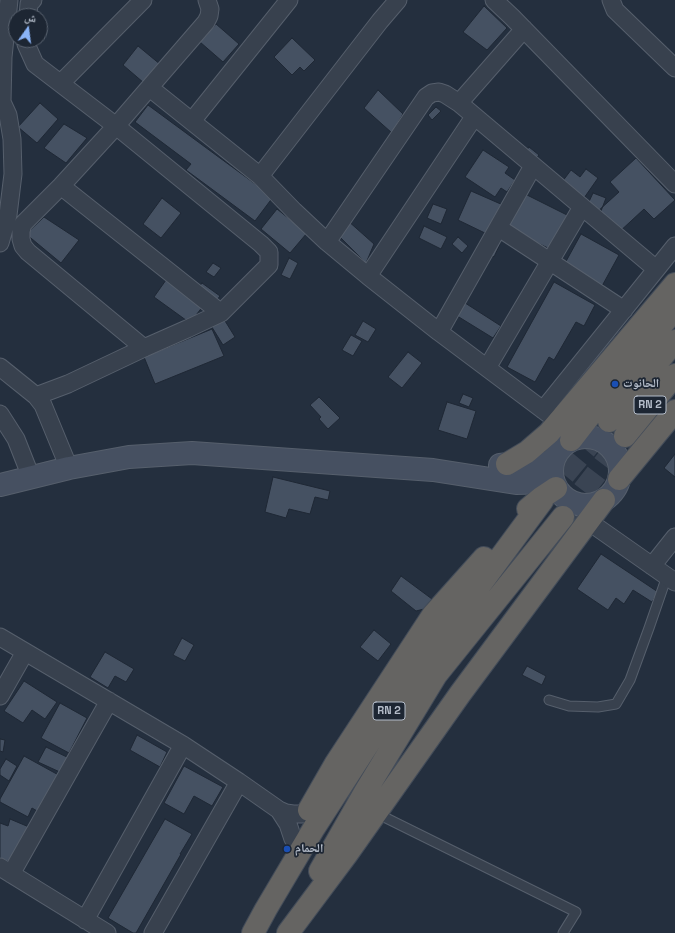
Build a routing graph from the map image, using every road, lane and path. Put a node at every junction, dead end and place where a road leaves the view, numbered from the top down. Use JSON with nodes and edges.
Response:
{"nodes":[{"id":1,"x":9,"y":0,"type":"edge"},
{"id":2,"x":143,"y":0,"type":"edge"},
{"id":3,"x":206,"y":0,"type":"edge"},
{"id":4,"x":289,"y":0,"type":"edge"},
{"id":5,"x":398,"y":0,"type":"edge"},
{"id":6,"x":494,"y":0,"type":"edge"},
{"id":7,"x":611,"y":0,"type":"edge"},
{"id":8,"x":524,"y":29,"type":"junction"},
{"id":9,"x":2,"y":48,"type":"edge"},
{"id":10,"x":28,"y":48,"type":"edge"},
{"id":11,"x":675,"y":68,"type":"edge"},
{"id":12,"x":61,"y":83,"type":"junction"},
{"id":13,"x":150,"y":88,"type":"junction"},
{"id":14,"x":459,"y":104,"type":"junction"},
{"id":15,"x":474,"y":117,"type":"junction"},
{"id":16,"x":192,"y":121,"type":"junction"},
{"id":17,"x":116,"y":126,"type":"junction"},
{"id":18,"x":6,"y":138,"type":"edge"},
{"id":19,"x":534,"y":166,"type":"junction"},
{"id":20,"x":260,"y":176,"type":"junction"},
{"id":21,"x":675,"y":184,"type":"edge"},
{"id":22,"x":61,"y":186,"type":"junction"},
{"id":23,"x":582,"y":207,"type":"junction"},
{"id":24,"x":499,"y":228,"type":"junction"},
{"id":25,"x":328,"y":242,"type":"junction"},
{"id":26,"x":0,"y":243,"type":"edge"},
{"id":27,"x":675,"y":246,"type":"edge"},
{"id":28,"x":550,"y":261,"type":"junction"},
{"id":29,"x":656,"y":269,"type":"junction"},
{"id":30,"x":368,"y":276,"type":"junction"},
{"id":31,"x":675,"y":284,"type":"edge"},
{"id":32,"x":675,"y":309,"type":"edge"},
{"id":33,"x":624,"y":310,"type":"junction"},
{"id":34,"x":221,"y":313,"type":"junction"},
{"id":35,"x":439,"y":332,"type":"junction"},
{"id":36,"x":675,"y":341,"type":"edge"},
{"id":37,"x":144,"y":348,"type":"junction"},
{"id":38,"x":0,"y":367,"type":"edge"},
{"id":39,"x":487,"y":368,"type":"junction"},
{"id":40,"x":675,"y":375,"type":"edge"},
{"id":41,"x":36,"y":396,"type":"junction"},
{"id":42,"x":675,"y":411,"type":"edge"},
{"id":43,"x":0,"y":414,"type":"edge"},
{"id":44,"x":551,"y":416,"type":"junction"},
{"id":45,"x":608,"y":421,"type":"tunnel mouth"},
{"id":46,"x":625,"y":436,"type":"tunnel mouth"},
{"id":47,"x":571,"y":440,"type":"junction"},
{"id":48,"x":69,"y":468,"type":"junction"},
{"id":49,"x":511,"y":473,"type":"junction"},
{"id":50,"x":30,"y":478,"type":"junction"},
{"id":51,"x":619,"y":479,"type":"junction"},
{"id":52,"x":551,"y":484,"type":"junction"},
{"id":53,"x":0,"y":485,"type":"edge"},
{"id":54,"x":604,"y":500,"type":"junction"},
{"id":55,"x":522,"y":516,"type":"junction"},
{"id":56,"x":563,"y":517,"type":"tunnel mouth"},
{"id":57,"x":588,"y":521,"type":"junction"},
{"id":58,"x":675,"y":537,"type":"edge"},
{"id":59,"x":652,"y":566,"type":"junction"},
{"id":60,"x":671,"y":579,"type":"edge"},
{"id":61,"x":0,"y":637,"type":"edge"},
{"id":62,"x":25,"y":652,"type":"junction"},
{"id":63,"x":0,"y":696,"type":"edge"},
{"id":64,"x":549,"y":700,"type":"dead end"},
{"id":65,"x":109,"y":701,"type":"junction"},
{"id":66,"x":183,"y":745,"type":"junction"},
{"id":67,"x":239,"y":782,"type":"junction"},
{"id":68,"x":279,"y":810,"type":"junction"},
{"id":69,"x":308,"y":812,"type":"junction"},
{"id":70,"x":376,"y":813,"type":"junction"},
{"id":71,"x":293,"y":839,"type":"junction"},
{"id":72,"x":6,"y":870,"type":"edge"},
{"id":73,"x":266,"y":909,"type":"junction"},
{"id":74,"x":85,"y":920,"type":"junction"},
{"id":75,"x":107,"y":933,"type":"edge"},
{"id":76,"x":153,"y":933,"type":"edge"},
{"id":77,"x":253,"y":933,"type":"edge"},
{"id":78,"x":286,"y":933,"type":"edge"},
{"id":79,"x":563,"y":933,"type":"edge"}],
"edges":[{"from":1,"to":9,"type":"street"},
{"from":2,"to":12,"type":"street"},
{"from":3,"to":13,"type":"street"},
{"from":4,"to":16,"type":"street"},
{"from":5,"to":20,"type":"street"},
{"from":6,"to":8,"type":"street"},
{"from":7,"to":11,"type":"street"},
{"from":8,"to":14,"type":"street"},
{"from":8,"to":21,"type":"street"},
{"from":9,"to":18,"type":"street"},
{"from":10,"to":12,"type":"street"},
{"from":12,"to":17,"type":"street"},
{"from":13,"to":16,"type":"street"},
{"from":13,"to":17,"type":"street"},
{"from":14,"to":15,"type":"street"},
{"from":14,"to":25,"type":"street"},
{"from":15,"to":19,"type":"street"},
{"from":15,"to":30,"type":"street"},
{"from":16,"to":20,"type":"street"},
{"from":17,"to":22,"type":"street"},
{"from":17,"to":34,"type":"street"},
{"from":18,"to":26,"type":"street"},
{"from":19,"to":23,"type":"street"},
{"from":19,"to":24,"type":"street"},
{"from":20,"to":25,"type":"street"},
{"from":22,"to":34,"type":"street"},
{"from":22,"to":37,"type":"street"},
{"from":23,"to":28,"type":"street"},
{"from":23,"to":29,"type":"street"},
{"from":24,"to":28,"type":"street"},
{"from":24,"to":35,"type":"street"},
{"from":25,"to":30,"type":"street"},
{"from":27,"to":29,"type":"street"},
{"from":28,"to":33,"type":"street"},
{"from":28,"to":39,"type":"street"},
{"from":29,"to":33,"type":"street"},
{"from":30,"to":35,"type":"street"},
{"from":31,"to":44,"type":"highway"},
{"from":32,"to":47,"type":"highway"},
{"from":33,"to":44,"type":"street"},
{"from":34,"to":37,"type":"street"},
{"from":35,"to":39,"type":"street"},
{"from":36,"to":45,"type":"highway","number":"RN 2"},
{"from":37,"to":41,"type":"street"},
{"from":38,"to":41,"type":"street"},
{"from":39,"to":44,"type":"street"},
{"from":40,"to":46,"type":"highway","number":"RN 2"},
{"from":41,"to":48,"type":"street"},
{"from":42,"to":51,"type":"highway"},
{"from":43,"to":50,"type":"street"},
{"from":44,"to":49,"type":"highway"},
{"from":47,"to":51,"type":"main road"},
{"from":47,"to":52,"type":"main road"},
{"from":48,"to":49,"type":"main road"},
{"from":48,"to":50,"type":"main road"},
{"from":49,"to":52,"type":"main road"},
{"from":49,"to":55,"type":"main road"},
{"from":50,"to":53,"type":"main road"},
{"from":51,"to":54,"type":"main road"},
{"from":52,"to":54,"type":"main road"},
{"from":52,"to":55,"type":"highway"},
{"from":52,"to":73,"type":"highway","number":"RN 2"},
{"from":54,"to":57,"type":"highway"},
{"from":55,"to":69,"type":"highway"},
{"from":56,"to":78,"type":"highway","number":"RN 2"},
{"from":57,"to":59,"type":"street"},
{"from":57,"to":70,"type":"highway"},
{"from":58,"to":59,"type":"street"},
{"from":59,"to":60,"type":"street"},
{"from":60,"to":64,"type":"lane"},
{"from":61,"to":62,"type":"street"},
{"from":62,"to":63,"type":"street"},
{"from":62,"to":65,"type":"street"},
{"from":65,"to":66,"type":"street"},
{"from":65,"to":72,"type":"street"},
{"from":66,"to":67,"type":"street"},
{"from":66,"to":74,"type":"street"},
{"from":67,"to":68,"type":"street"},
{"from":67,"to":76,"type":"street"},
{"from":68,"to":69,"type":"street"},
{"from":68,"to":71,"type":"street"},
{"from":69,"to":71,"type":"highway"},
{"from":70,"to":78,"type":"highway"},
{"from":70,"to":79,"type":"lane"},
{"from":71,"to":73,"type":"highway"},
{"from":72,"to":74,"type":"street"},
{"from":73,"to":77,"type":"highway","number":"RN 2"},
{"from":74,"to":75,"type":"street"}]}
